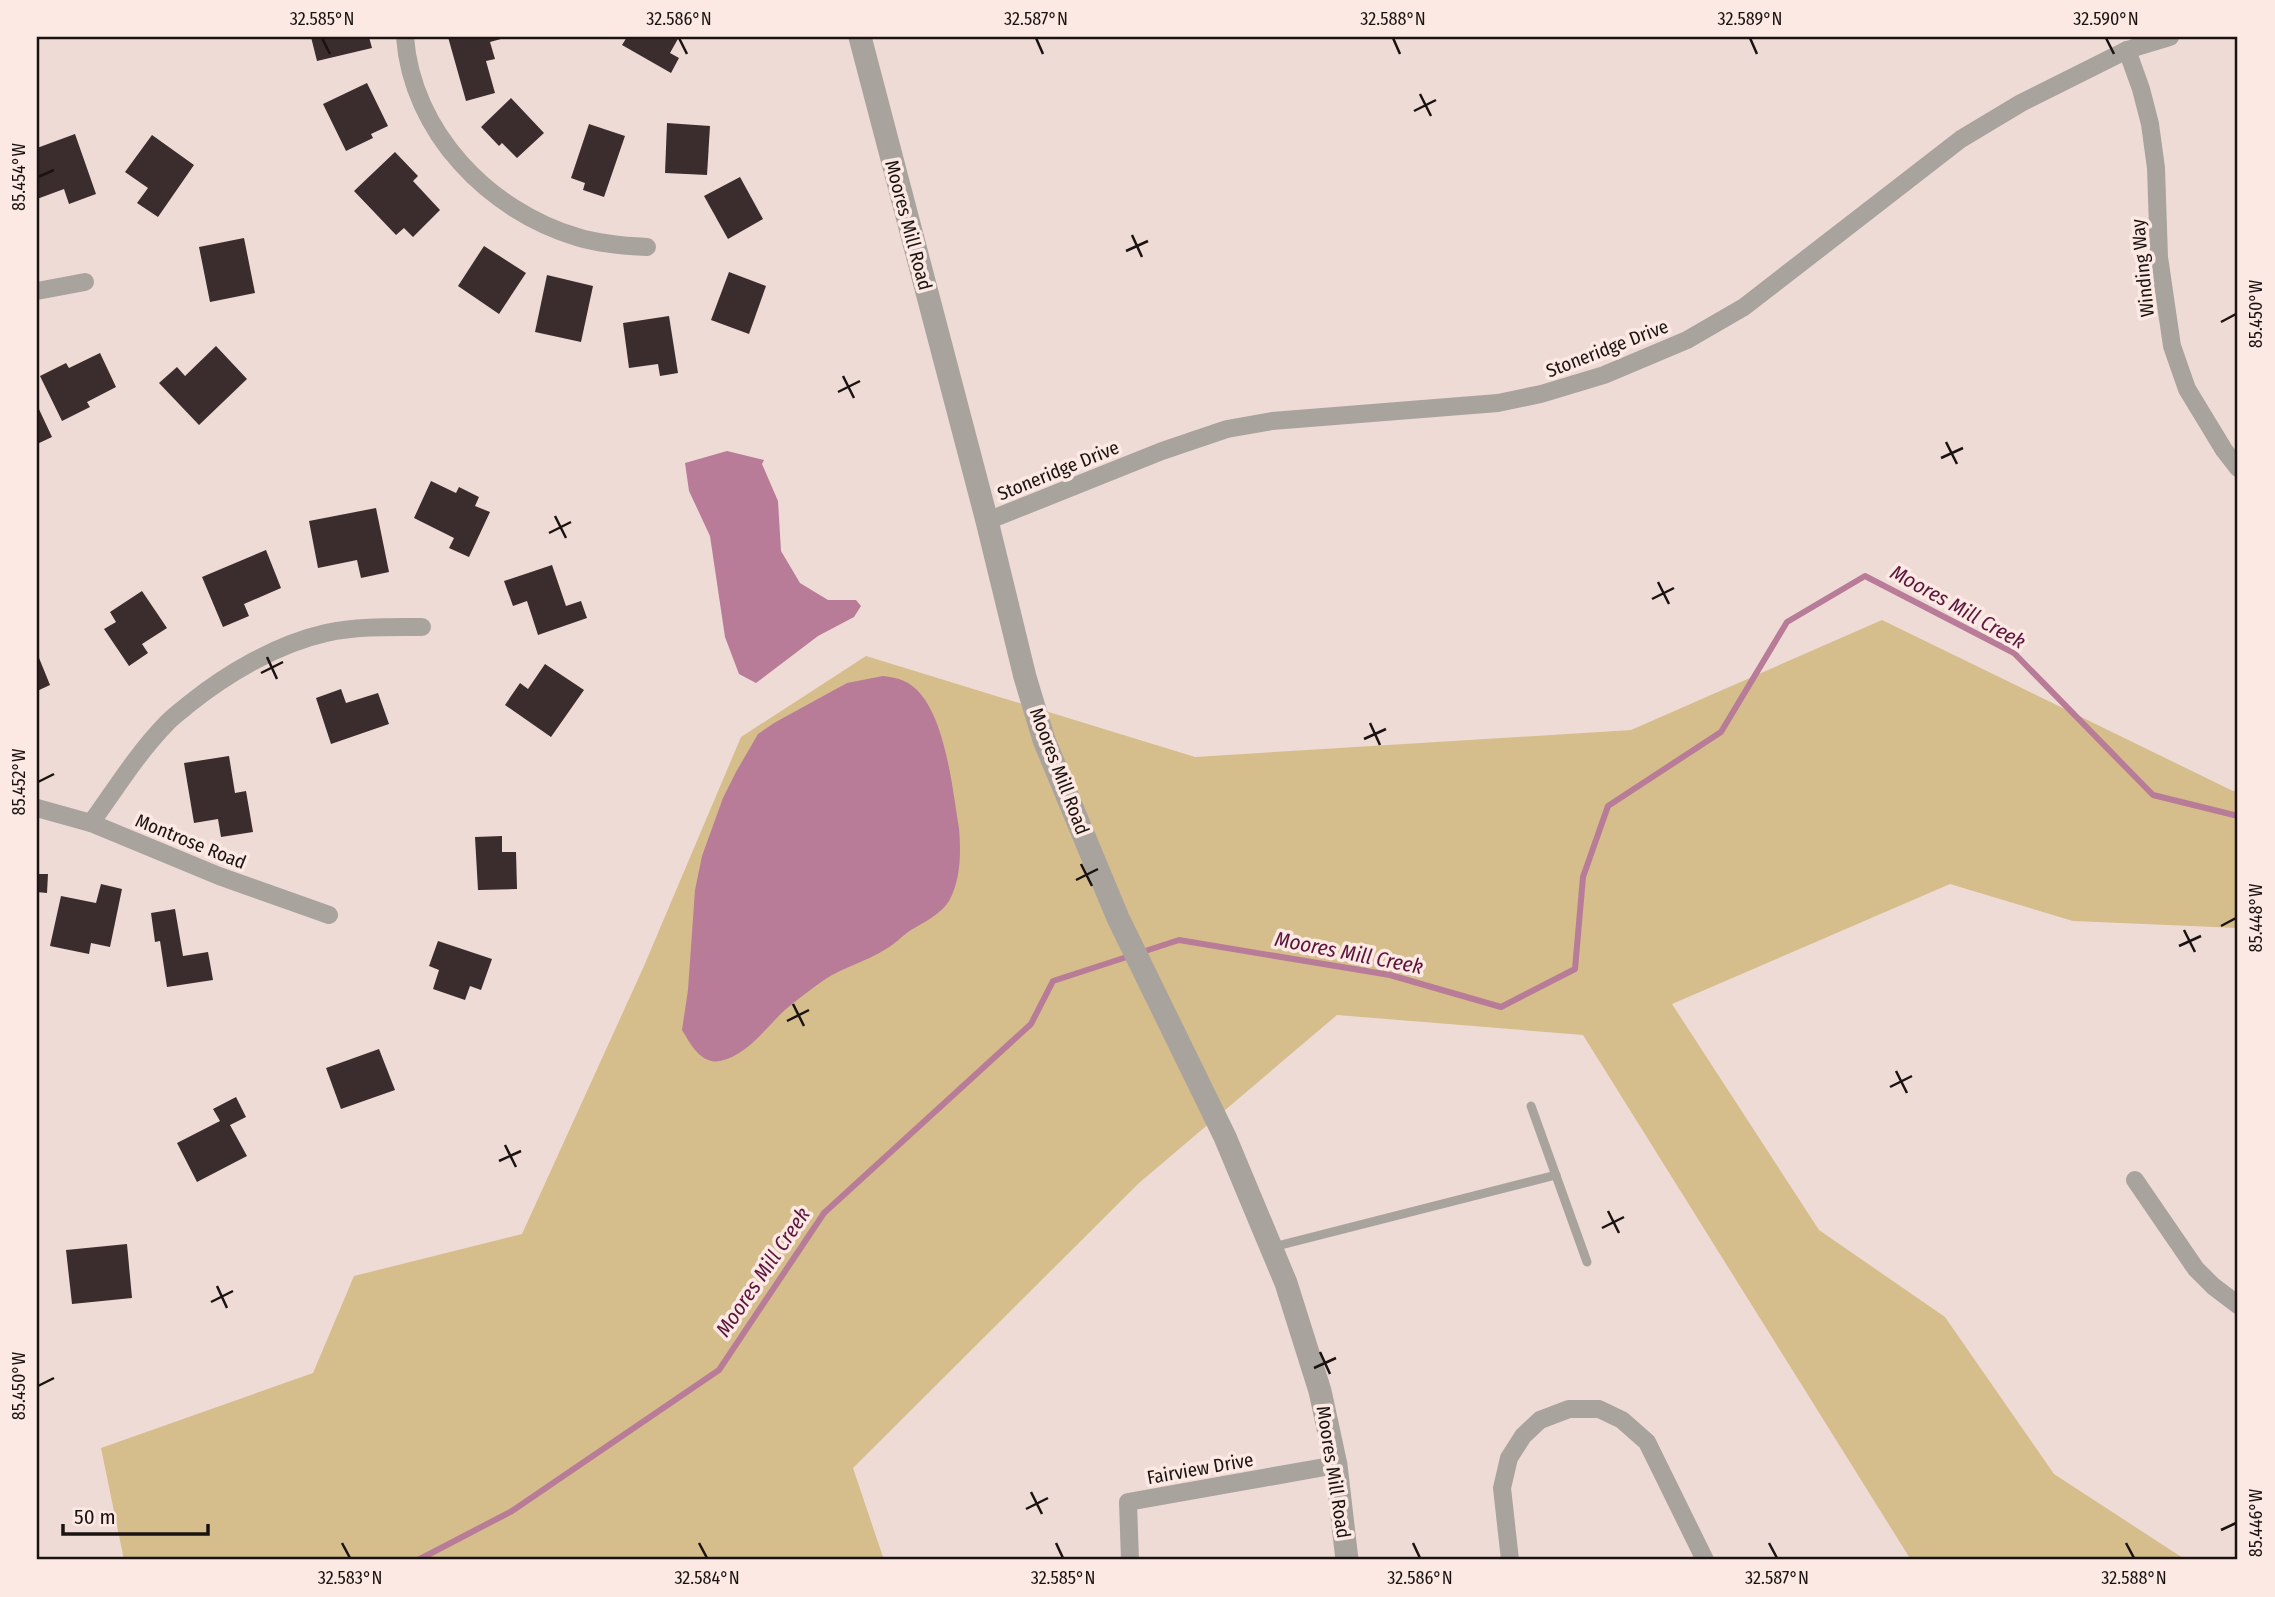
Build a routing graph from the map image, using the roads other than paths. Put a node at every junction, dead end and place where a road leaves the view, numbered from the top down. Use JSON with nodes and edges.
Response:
{"nodes":[{"id":1,"x":405,"y":37,"type":"edge"},
{"id":2,"x":860,"y":37,"type":"edge"},
{"id":3,"x":2170,"y":37,"type":"edge"},
{"id":4,"x":2127,"y":50,"type":"junction"},
{"id":5,"x":647,"y":247,"type":"dead end"},
{"id":6,"x":85,"y":282,"type":"dead end"},
{"id":7,"x":37,"y":291,"type":"edge"},
{"id":8,"x":2238,"y":468,"type":"edge"},
{"id":9,"x":987,"y":521,"type":"junction"},
{"id":10,"x":422,"y":627,"type":"dead end"},
{"id":11,"x":37,"y":808,"type":"edge"},
{"id":12,"x":91,"y":823,"type":"junction"},
{"id":13,"x":328,"y":915,"type":"dead end"},
{"id":14,"x":1531,"y":1107,"type":"dead end"},
{"id":15,"x":1556,"y":1175,"type":"junction"},
{"id":16,"x":2135,"y":1180,"type":"dead end"},
{"id":17,"x":1271,"y":1248,"type":"junction"},
{"id":18,"x":1587,"y":1262,"type":"dead end"},
{"id":19,"x":2238,"y":1305,"type":"edge"},
{"id":20,"x":1336,"y":1465,"type":"junction"},
{"id":21,"x":1130,"y":1560,"type":"edge"},
{"id":22,"x":1347,"y":1560,"type":"edge"},
{"id":23,"x":1510,"y":1560,"type":"edge"},
{"id":24,"x":1705,"y":1560,"type":"edge"}],
"edges":[{"from":1,"to":5,"type":"street"},
{"from":2,"to":9,"type":"street","name":"Moores Mill Road"},
{"from":3,"to":4,"type":"street","name":"Stoneridge Drive"},
{"from":4,"to":8,"type":"street","name":"Winding Way"},
{"from":4,"to":9,"type":"street","name":"Stoneridge Drive"},
{"from":6,"to":7,"type":"street"},
{"from":9,"to":17,"type":"street","name":"Moores Mill Road"},
{"from":10,"to":12,"type":"street"},
{"from":11,"to":12,"type":"street","name":"Montrose Road"},
{"from":12,"to":13,"type":"street","name":"Montrose Road"},
{"from":14,"to":15,"type":"lane"},
{"from":15,"to":17,"type":"lane"},
{"from":15,"to":18,"type":"lane"},
{"from":16,"to":19,"type":"street"},
{"from":17,"to":20,"type":"street","name":"Moores Mill Road"},
{"from":20,"to":21,"type":"street","name":"Fairview Drive"},
{"from":20,"to":22,"type":"street","name":"Moores Mill Road"},
{"from":23,"to":24,"type":"street"}]}
